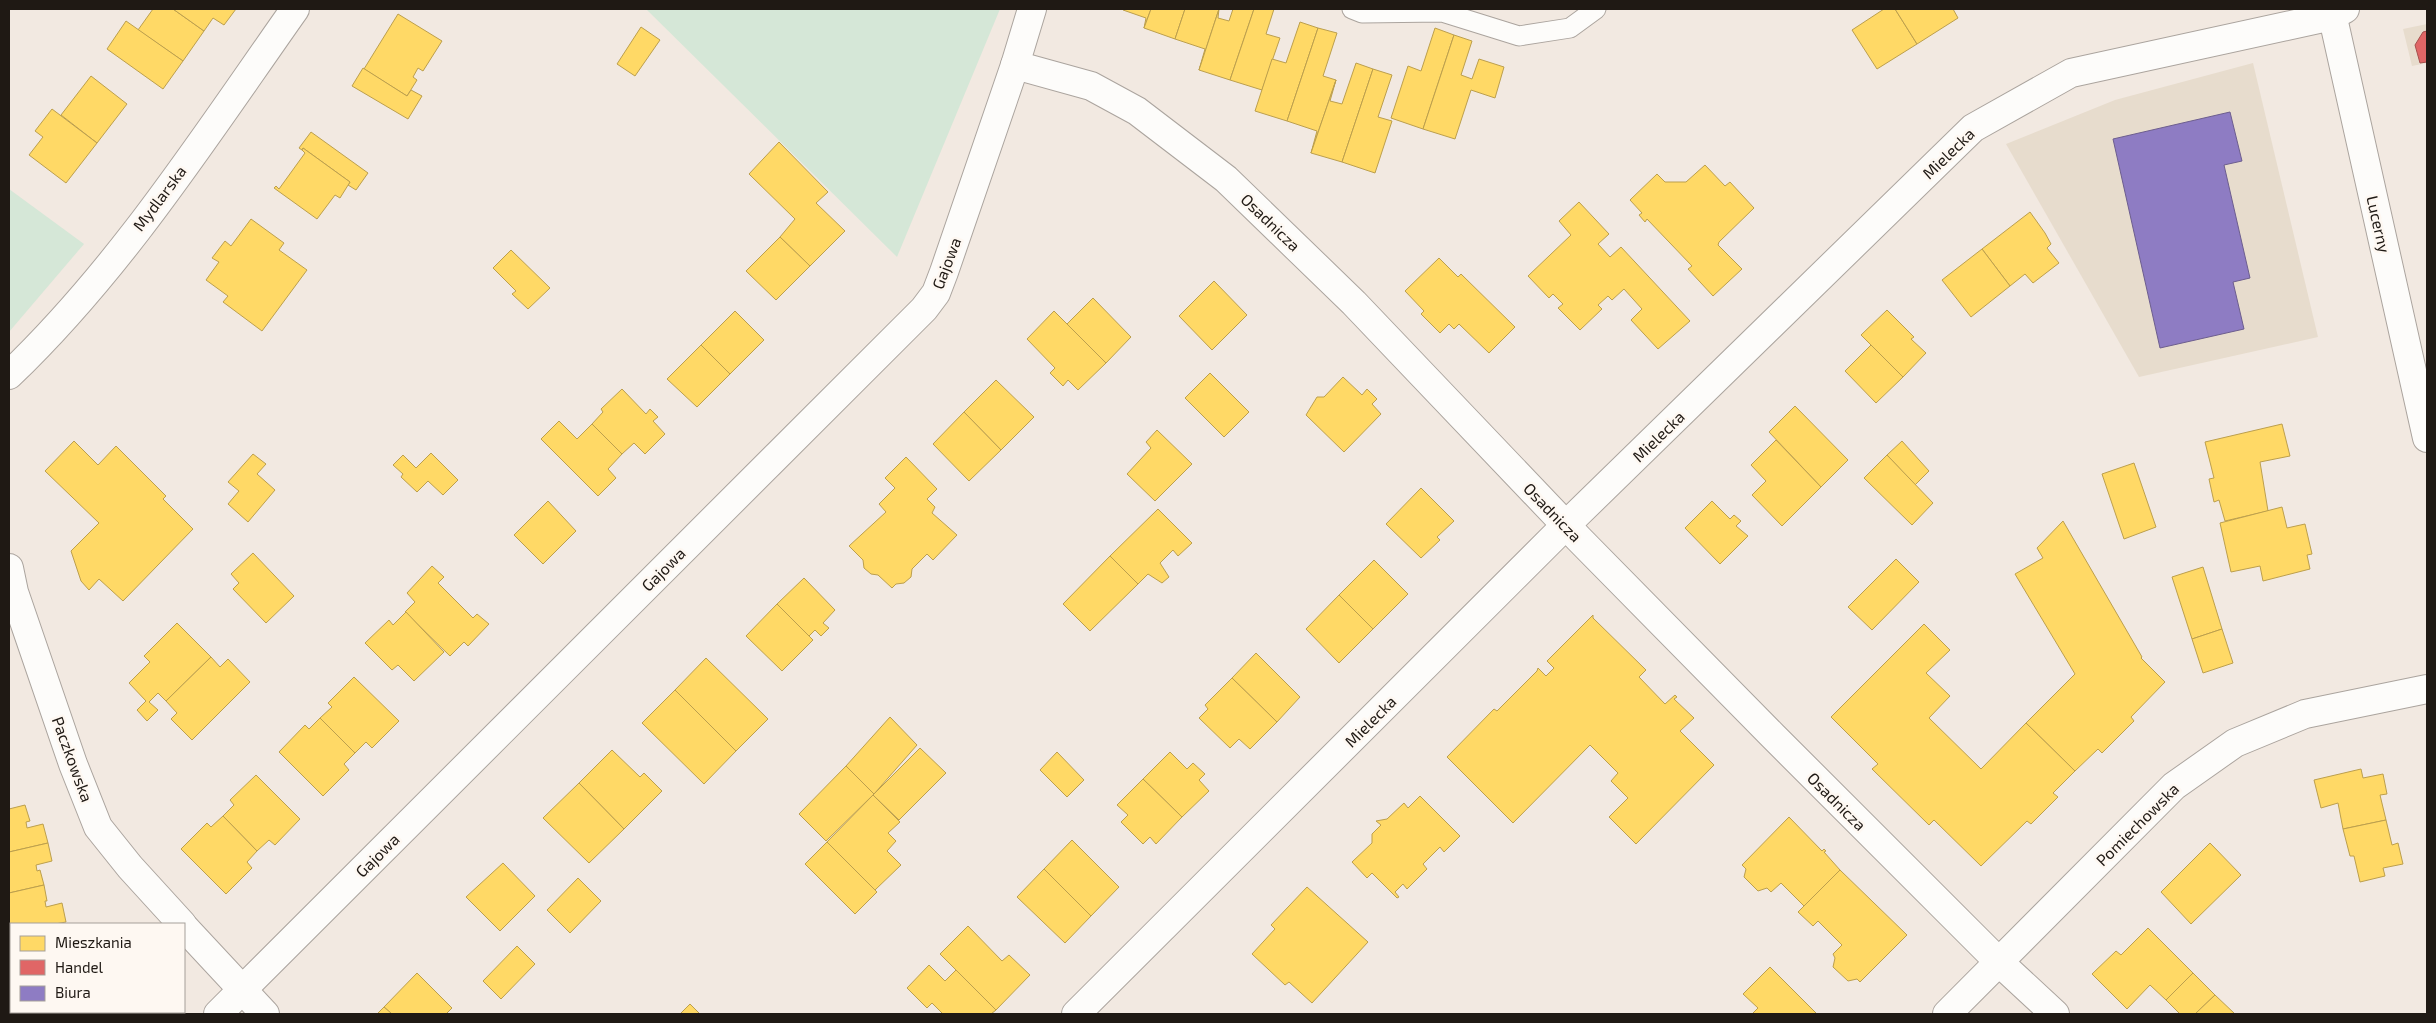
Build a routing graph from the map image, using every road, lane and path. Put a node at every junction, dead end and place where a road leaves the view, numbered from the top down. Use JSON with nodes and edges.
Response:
{"nodes":[{"id":1,"x":295,"y":9,"type":"edge"},
{"id":2,"x":1032,"y":9,"type":"edge"},
{"id":3,"x":1352,"y":9,"type":"edge"},
{"id":4,"x":1596,"y":9,"type":"edge"},
{"id":5,"x":2336,"y":11,"type":"edge"},
{"id":6,"x":1015,"y":65,"type":"junction"},
{"id":7,"x":9,"y":375,"type":"edge"},
{"id":8,"x":2427,"y":438,"type":"edge"},
{"id":9,"x":1566,"y":525,"type":"junction"},
{"id":10,"x":9,"y":568,"type":"edge"},
{"id":11,"x":2427,"y":689,"type":"edge"},
{"id":12,"x":181,"y":923,"type":"edge"},
{"id":13,"x":185,"y":927,"type":"edge"},
{"id":14,"x":2000,"y":963,"type":"junction"},
{"id":15,"x":242,"y":991,"type":"junction"},
{"id":16,"x":218,"y":1014,"type":"edge"},
{"id":17,"x":265,"y":1014,"type":"edge"},
{"id":18,"x":1076,"y":1014,"type":"edge"},
{"id":19,"x":1948,"y":1014,"type":"edge"},
{"id":20,"x":2055,"y":1014,"type":"edge"}],
"edges":[{"from":1,"to":7,"type":"street","name":"Mydlarska"},
{"from":2,"to":6,"type":"street","name":"Gajowa"},
{"from":3,"to":4,"type":"lane"},
{"from":5,"to":8,"type":"street","name":"Lucerny"},
{"from":5,"to":9,"type":"street","name":"Mielecka"},
{"from":6,"to":9,"type":"street","name":"Osadnicza"},
{"from":6,"to":15,"type":"street","name":"Gajowa"},
{"from":9,"to":14,"type":"street","name":"Osadnicza"},
{"from":9,"to":18,"type":"street","name":"Mielecka"},
{"from":10,"to":12,"type":"street","name":"Paczkowska"},
{"from":11,"to":14,"type":"street","name":"Pomiechowska"},
{"from":13,"to":15,"type":"street","name":"Paczkowska"},
{"from":14,"to":19,"type":"street","name":"Pomiechowska"},
{"from":14,"to":20,"type":"street","name":"Osadnicza"},
{"from":15,"to":16,"type":"street","name":"Gajowa"},
{"from":15,"to":17,"type":"street","name":"Paczkowska"}]}
